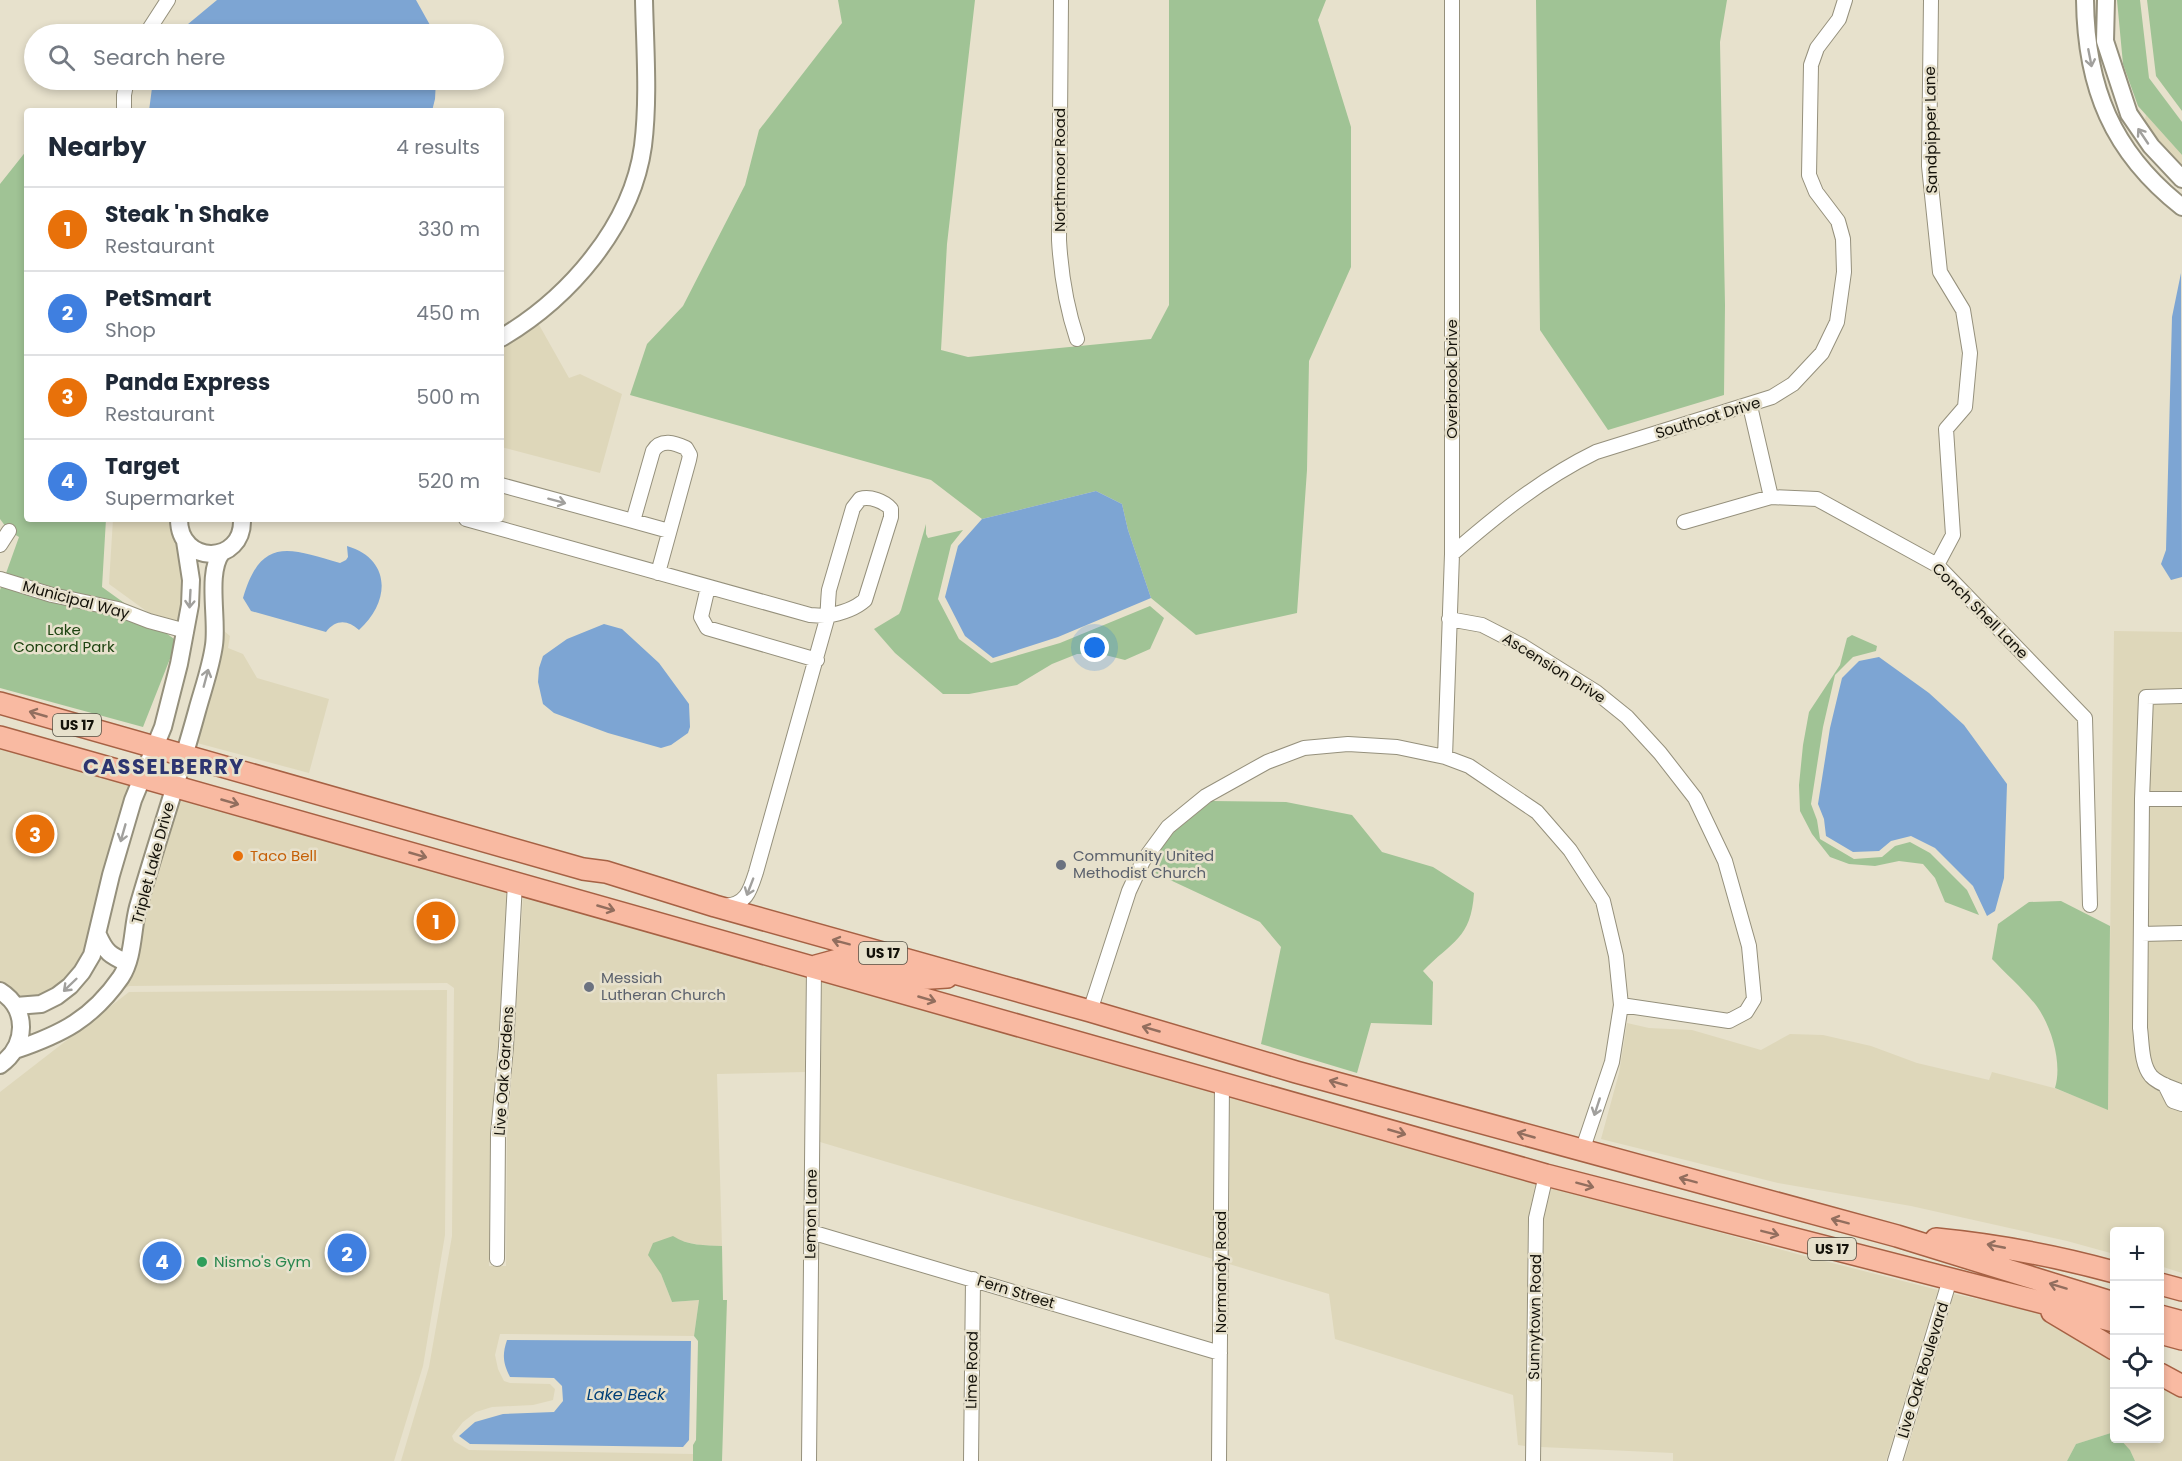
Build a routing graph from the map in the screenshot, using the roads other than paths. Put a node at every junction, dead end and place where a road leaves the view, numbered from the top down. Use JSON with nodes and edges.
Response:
{"nodes":[{"id":1,"x":168,"y":0,"type":"edge"},
{"id":2,"x":644,"y":0,"type":"edge"},
{"id":3,"x":1061,"y":0,"type":"edge"},
{"id":4,"x":1452,"y":0,"type":"edge"},
{"id":5,"x":1845,"y":0,"type":"edge"},
{"id":6,"x":1931,"y":0,"type":"edge"},
{"id":7,"x":2085,"y":0,"type":"edge"},
{"id":8,"x":2106,"y":0,"type":"edge"},
{"id":9,"x":152,"y":24,"type":"edge"},
{"id":10,"x":125,"y":90,"type":"edge"},
{"id":11,"x":124,"y":108,"type":"edge"},
{"id":12,"x":2182,"y":179,"type":"edge"},
{"id":13,"x":2182,"y":207,"type":"edge"},
{"id":14,"x":504,"y":336,"type":"edge"},
{"id":15,"x":1077,"y":339,"type":"dead end"},
{"id":16,"x":1750,"y":406,"type":"junction"},
{"id":17,"x":504,"y":486,"type":"edge"},
{"id":18,"x":1771,"y":497,"type":"junction"},
{"id":19,"x":633,"y":521,"type":"junction"},
{"id":20,"x":179,"y":522,"type":"edge"},
{"id":21,"x":242,"y":522,"type":"edge"},
{"id":22,"x":477,"y":522,"type":"edge"},
{"id":23,"x":1684,"y":522,"type":"dead end"},
{"id":24,"x":9,"y":531,"type":"dead end"},
{"id":25,"x":669,"y":531,"type":"junction"},
{"id":26,"x":185,"y":541,"type":"junction"},
{"id":27,"x":0,"y":545,"type":"edge"},
{"id":28,"x":222,"y":552,"type":"junction"},
{"id":29,"x":1452,"y":555,"type":"junction"},
{"id":30,"x":1937,"y":565,"type":"junction"},
{"id":31,"x":658,"y":573,"type":"junction"},
{"id":32,"x":0,"y":579,"type":"edge"},
{"id":33,"x":708,"y":587,"type":"junction"},
{"id":34,"x":827,"y":616,"type":"junction"},
{"id":35,"x":1449,"y":619,"type":"junction"},
{"id":36,"x":186,"y":631,"type":"junction"},
{"id":37,"x":817,"y":660,"type":"junction"},
{"id":38,"x":2182,"y":696,"type":"edge"},
{"id":39,"x":0,"y":703,"type":"edge"},
{"id":40,"x":0,"y":737,"type":"edge"},
{"id":41,"x":155,"y":747,"type":"junction"},
{"id":42,"x":184,"y":756,"type":"junction"},
{"id":43,"x":1445,"y":757,"type":"junction"},
{"id":44,"x":142,"y":777,"type":"junction"},
{"id":45,"x":174,"y":787,"type":"junction"},
{"id":46,"x":2142,"y":799,"type":"junction"},
{"id":47,"x":2182,"y":799,"type":"edge"},
{"id":48,"x":583,"y":869,"type":"junction"},
{"id":49,"x":515,"y":883,"type":"junction"},
{"id":50,"x":2090,"y":905,"type":"dead end"},
{"id":51,"x":716,"y":906,"type":"junction"},
{"id":52,"x":658,"y":924,"type":"junction"},
{"id":53,"x":799,"y":930,"type":"junction"},
{"id":54,"x":2182,"y":933,"type":"edge"},
{"id":55,"x":98,"y":934,"type":"junction"},
{"id":56,"x":2141,"y":934,"type":"junction"},
{"id":57,"x":127,"y":963,"type":"junction"},
{"id":58,"x":814,"y":967,"type":"junction"},
{"id":59,"x":965,"y":976,"type":"junction"},
{"id":60,"x":0,"y":991,"type":"edge"},
{"id":61,"x":1621,"y":1005,"type":"junction"},
{"id":62,"x":16,"y":1006,"type":"junction"},
{"id":63,"x":1090,"y":1011,"type":"junction"},
{"id":64,"x":1029,"y":1028,"type":"junction"},
{"id":65,"x":15,"y":1050,"type":"junction"},
{"id":66,"x":0,"y":1065,"type":"edge"},
{"id":67,"x":1296,"y":1072,"type":"junction"},
{"id":68,"x":1222,"y":1083,"type":"junction"},
{"id":69,"x":2164,"y":1085,"type":"junction"},
{"id":70,"x":2182,"y":1092,"type":"edge"},
{"id":71,"x":2182,"y":1104,"type":"edge"},
{"id":72,"x":1582,"y":1151,"type":"junction"},
{"id":73,"x":1618,"y":1161,"type":"junction"},
{"id":74,"x":1546,"y":1174,"type":"junction"},
{"id":75,"x":811,"y":1232,"type":"junction"},
{"id":76,"x":1897,"y":1236,"type":"junction"},
{"id":77,"x":497,"y":1259,"type":"dead end"},
{"id":78,"x":2110,"y":1271,"type":"edge"},
{"id":79,"x":973,"y":1279,"type":"junction"},
{"id":80,"x":1950,"y":1279,"type":"junction"},
{"id":81,"x":2164,"y":1285,"type":"edge"},
{"id":82,"x":2182,"y":1290,"type":"edge"},
{"id":83,"x":2031,"y":1299,"type":"junction"},
{"id":84,"x":2110,"y":1301,"type":"edge"},
{"id":85,"x":2164,"y":1317,"type":"edge"},
{"id":86,"x":2110,"y":1321,"type":"edge"},
{"id":87,"x":2182,"y":1322,"type":"edge"},
{"id":88,"x":2164,"y":1334,"type":"edge"},
{"id":89,"x":2182,"y":1340,"type":"edge"},
{"id":90,"x":2110,"y":1346,"type":"edge"},
{"id":91,"x":1220,"y":1353,"type":"junction"},
{"id":92,"x":2164,"y":1376,"type":"edge"},
{"id":93,"x":2182,"y":1386,"type":"edge"},
{"id":94,"x":809,"y":1461,"type":"edge"},
{"id":95,"x":971,"y":1461,"type":"edge"},
{"id":96,"x":1219,"y":1461,"type":"edge"},
{"id":97,"x":1533,"y":1461,"type":"edge"},
{"id":98,"x":1895,"y":1461,"type":"edge"}],
"edges":[{"from":1,"to":9,"type":"street"},
{"from":2,"to":14,"type":"street"},
{"from":3,"to":15,"type":"street","name":"Northmoor Road"},
{"from":4,"to":29,"type":"street","name":"Overbrook Drive"},
{"from":5,"to":16,"type":"street","name":"Southcot Drive"},
{"from":6,"to":30,"type":"street","name":"Sandpipper Lane"},
{"from":7,"to":13,"type":"street","one_way":true},
{"from":12,"to":8,"type":"street","one_way":true},
{"from":10,"to":11,"type":"street"},
{"from":16,"to":18,"type":"street"},
{"from":16,"to":29,"type":"street","name":"Southcot Drive"},
{"from":17,"to":19,"type":"street","one_way":true},
{"from":18,"to":23,"type":"street","name":"Conch Shell Lane"},
{"from":18,"to":30,"type":"street","name":"Conch Shell Lane"},
{"from":19,"to":25,"type":"street"},
{"from":19,"to":25,"type":"street"},
{"from":20,"to":26,"type":"street"},
{"from":21,"to":28,"type":"street"},
{"from":22,"to":31,"type":"street"},
{"from":24,"to":27,"type":"street"},
{"from":25,"to":31,"type":"street"},
{"from":26,"to":28,"type":"street"},
{"from":26,"to":36,"type":"street","one_way":true},
{"from":42,"to":28,"type":"street","name":"Triplet Lake Drive","one_way":true},
{"from":29,"to":35,"type":"street","name":"Overbrook Drive"},
{"from":30,"to":50,"type":"street","name":"Conch Shell Lane"},
{"from":31,"to":33,"type":"street"},
{"from":32,"to":36,"type":"street","name":"Municipal Way"},
{"from":33,"to":34,"type":"street"},
{"from":33,"to":37,"type":"street"},
{"from":34,"to":34,"type":"street"},
{"from":34,"to":37,"type":"street"},
{"from":35,"to":43,"type":"street","name":"Overbrook Drive"},
{"from":35,"to":61,"type":"street","name":"Ascension Drive"},
{"from":36,"to":41,"type":"street"},
{"from":37,"to":51,"type":"street","one_way":true},
{"from":38,"to":46,"type":"street"},
{"from":41,"to":39,"type":"main road","number":"US 17","one_way":true},
{"from":40,"to":44,"type":"main road","number":"US 17"},
{"from":41,"to":42,"type":"main road","number":"US 17"},
{"from":41,"to":44,"type":"street"},
{"from":42,"to":45,"type":"street","name":"Triplet Lake Drive"},
{"from":42,"to":48,"type":"main road","number":"US 17"},
{"from":43,"to":61,"type":"street"},
{"from":43,"to":63,"type":"street"},
{"from":44,"to":45,"type":"main road","number":"US 17"},
{"from":44,"to":55,"type":"street","one_way":true},
{"from":45,"to":49,"type":"main road","number":"US 17","one_way":true},
{"from":45,"to":57,"type":"street","name":"Triplet Lake Drive"},
{"from":46,"to":47,"type":"street"},
{"from":46,"to":56,"type":"street"},
{"from":48,"to":49,"type":"main road"},
{"from":48,"to":51,"type":"main road","number":"US 17"},
{"from":49,"to":52,"type":"main road","number":"US 17","one_way":true},
{"from":49,"to":77,"type":"street","name":"Live Oak Gardens"},
{"from":51,"to":53,"type":"main road","number":"US 17"},
{"from":52,"to":53,"type":"main road"},
{"from":52,"to":58,"type":"main road","number":"US 17"},
{"from":59,"to":53,"type":"main road","number":"US 17","one_way":true},
{"from":54,"to":56,"type":"street"},
{"from":55,"to":57,"type":"street"},
{"from":55,"to":62,"type":"street","one_way":true},
{"from":56,"to":69,"type":"street"},
{"from":57,"to":65,"type":"street","name":"Triplet Lake Drive"},
{"from":58,"to":59,"type":"main road"},
{"from":58,"to":64,"type":"main road","number":"US 17","one_way":true},
{"from":58,"to":75,"type":"street","name":"Lemon Lane"},
{"from":59,"to":63,"type":"main road","number":"US 17"},
{"from":60,"to":62,"type":"street"},
{"from":61,"to":72,"type":"street","one_way":true},
{"from":62,"to":65,"type":"street"},
{"from":63,"to":64,"type":"main road"},
{"from":67,"to":63,"type":"main road","number":"US 17","one_way":true},
{"from":64,"to":68,"type":"main road","number":"US 17"},
{"from":65,"to":66,"type":"street"},
{"from":67,"to":68,"type":"main road"},
{"from":72,"to":67,"type":"main road","number":"US 17","one_way":true},
{"from":68,"to":74,"type":"main road","number":"US 17","one_way":true},
{"from":68,"to":91,"type":"street","name":"Normandy Road"},
{"from":69,"to":70,"type":"street"},
{"from":69,"to":71,"type":"street"},
{"from":72,"to":73,"type":"main road","number":"US 17"},
{"from":73,"to":74,"type":"main road"},
{"from":76,"to":73,"type":"main road","number":"US 17","one_way":true},
{"from":74,"to":80,"type":"main road","number":"US 17","one_way":true},
{"from":74,"to":97,"type":"street","name":"Sunnytown Road"},
{"from":75,"to":79,"type":"street","name":"Fern Street"},
{"from":75,"to":94,"type":"street","name":"Lemon Lane"},
{"from":78,"to":76,"type":"main road","one_way":true},
{"from":84,"to":76,"type":"main road","number":"US 17","one_way":true},
{"from":79,"to":91,"type":"street","name":"Fern Street"},
{"from":79,"to":95,"type":"street","name":"Lime Road"},
{"from":80,"to":83,"type":"main road","number":"US 17"},
{"from":80,"to":98,"type":"street","name":"Live Oak Boulevard"},
{"from":81,"to":82,"type":"main road"},
{"from":83,"to":86,"type":"main road","number":"US 17"},
{"from":83,"to":90,"type":"main road"},
{"from":85,"to":87,"type":"main road"},
{"from":88,"to":89,"type":"main road"},
{"from":91,"to":96,"type":"street","name":"Normandy Road"},
{"from":92,"to":93,"type":"main road"}]}
